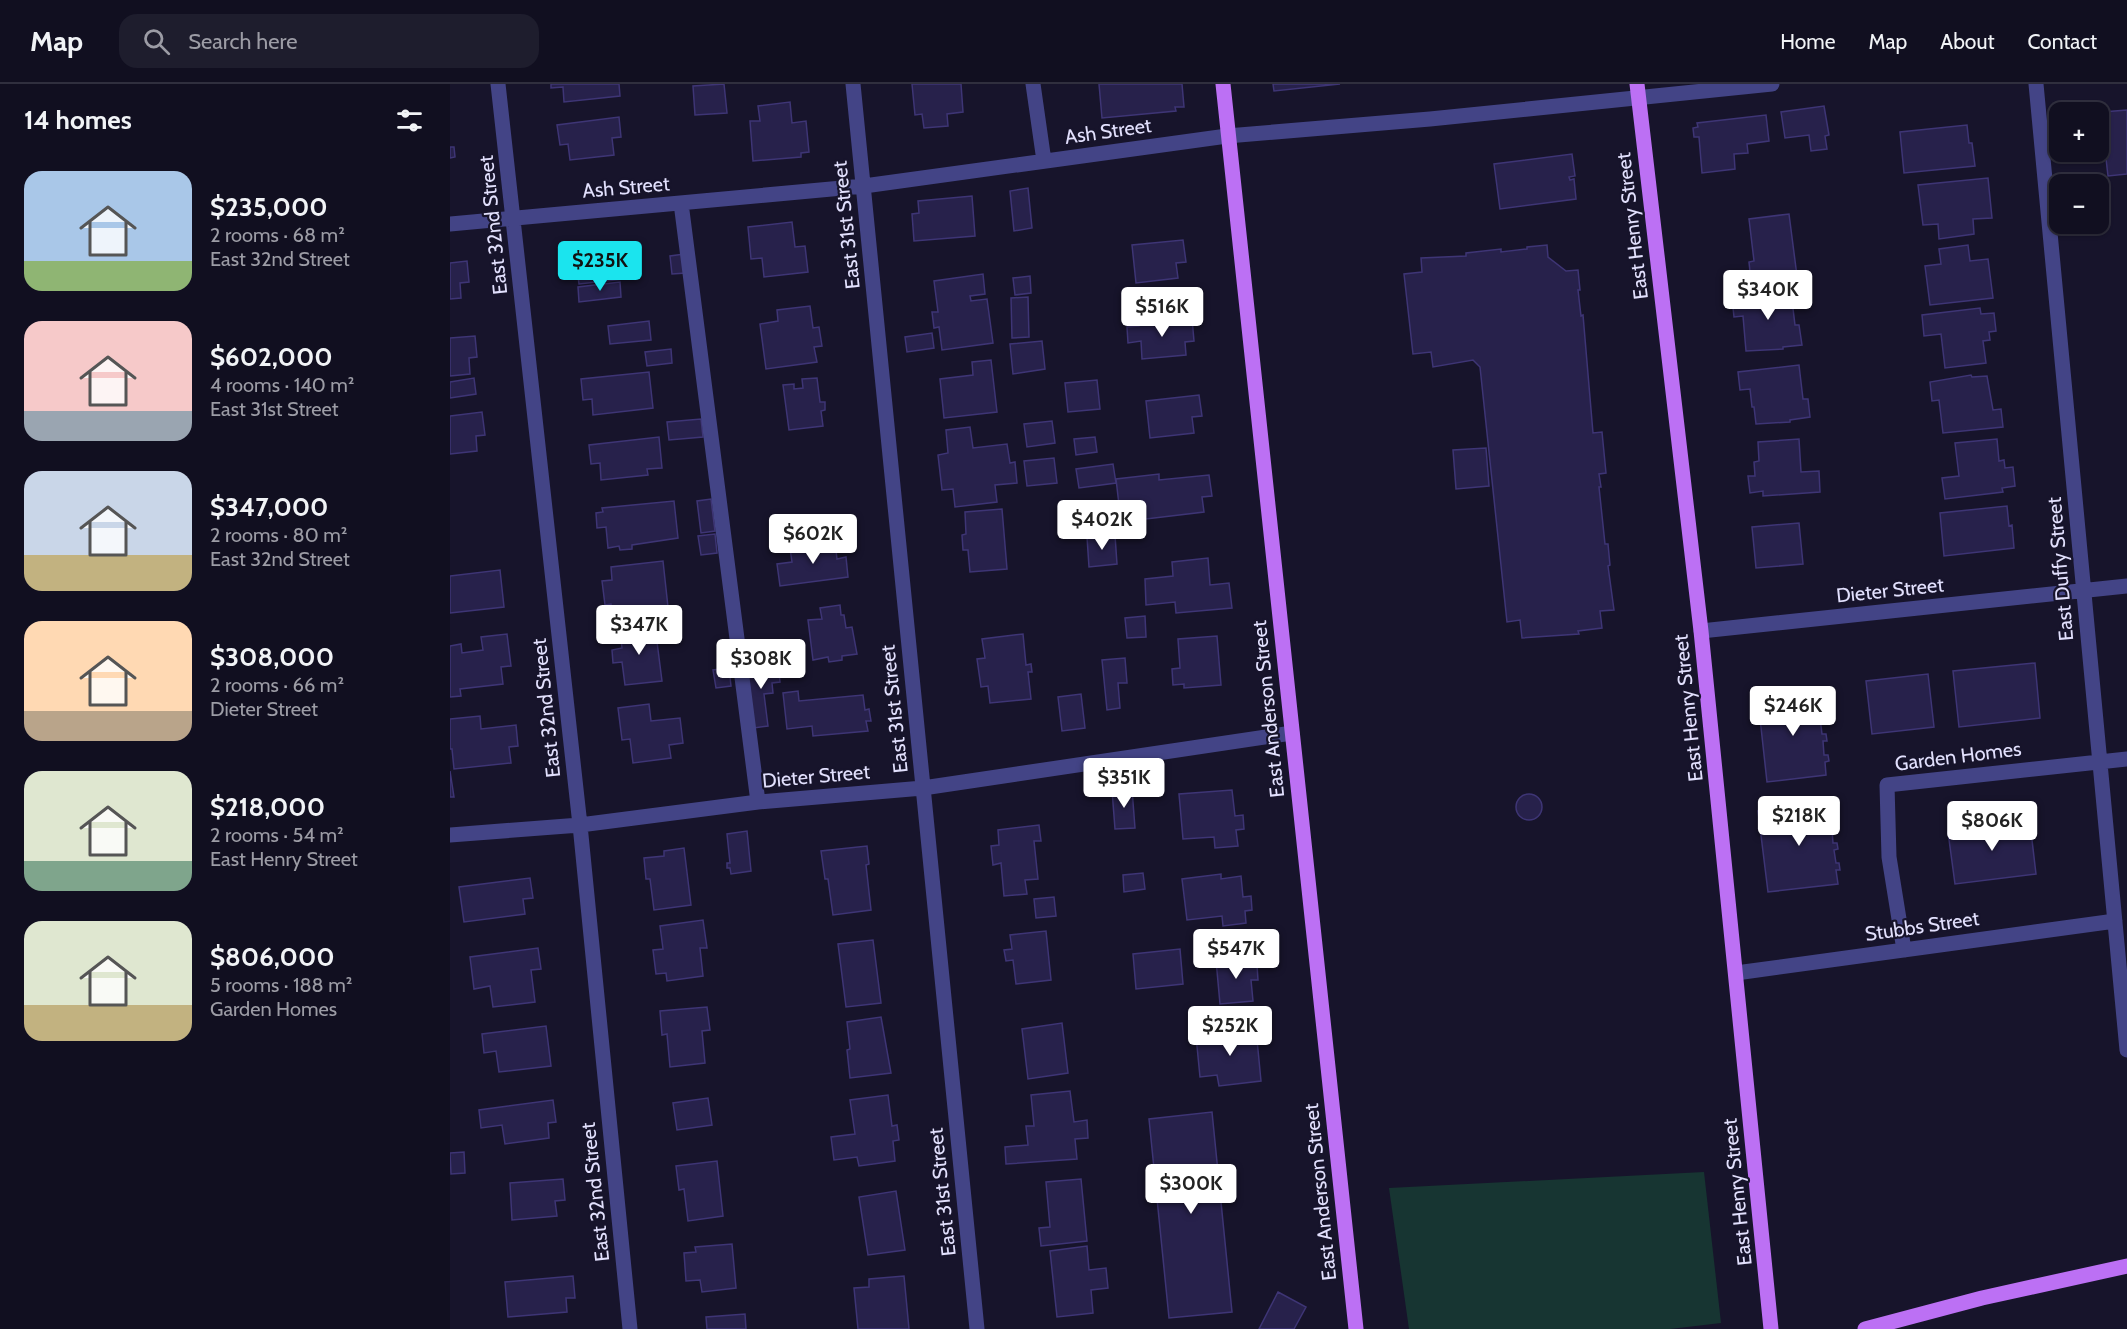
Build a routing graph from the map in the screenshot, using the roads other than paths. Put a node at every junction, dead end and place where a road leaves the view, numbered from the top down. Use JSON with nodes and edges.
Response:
{"nodes":[{"id":1,"x":498,"y":84,"type":"edge"},
{"id":2,"x":853,"y":84,"type":"edge"},
{"id":3,"x":1033,"y":84,"type":"edge"},
{"id":4,"x":1223,"y":84,"type":"edge"},
{"id":5,"x":1772,"y":84,"type":"edge"},
{"id":6,"x":2036,"y":84,"type":"edge"},
{"id":7,"x":1637,"y":90,"type":"edge"},
{"id":8,"x":1227,"y":136,"type":"junction"},
{"id":9,"x":1044,"y":161,"type":"junction"},
{"id":10,"x":864,"y":186,"type":"junction"},
{"id":11,"x":681,"y":203,"type":"junction"},
{"id":12,"x":513,"y":219,"type":"junction"},
{"id":13,"x":450,"y":224,"type":"edge"},
{"id":14,"x":2127,"y":586,"type":"edge"},
{"id":15,"x":2083,"y":590,"type":"junction"},
{"id":16,"x":1701,"y":631,"type":"junction"},
{"id":17,"x":1292,"y":733,"type":"junction"},
{"id":18,"x":2127,"y":759,"type":"edge"},
{"id":19,"x":2099,"y":761,"type":"junction"},
{"id":20,"x":923,"y":788,"type":"junction"},
{"id":21,"x":758,"y":802,"type":"junction"},
{"id":22,"x":580,"y":825,"type":"junction"},
{"id":23,"x":450,"y":835,"type":"edge"},
{"id":24,"x":2115,"y":921,"type":"junction"},
{"id":25,"x":1905,"y":950,"type":"junction"},
{"id":26,"x":1736,"y":973,"type":"junction"},
{"id":27,"x":2127,"y":1050,"type":"edge"},
{"id":28,"x":2127,"y":1266,"type":"edge"},
{"id":29,"x":630,"y":1329,"type":"edge"},
{"id":30,"x":977,"y":1329,"type":"edge"},
{"id":31,"x":1356,"y":1329,"type":"edge"},
{"id":32,"x":1771,"y":1329,"type":"edge"},
{"id":33,"x":1865,"y":1329,"type":"edge"}],
"edges":[{"from":1,"to":12,"type":"street","name":"East 32nd Street"},
{"from":2,"to":10,"type":"street","name":"East 31st Street"},
{"from":3,"to":9,"type":"street"},
{"from":4,"to":8,"type":"main road","name":"East Anderson Street"},
{"from":5,"to":7,"type":"street","name":"Ash Street"},
{"from":6,"to":15,"type":"street","name":"East Duffy Street"},
{"from":7,"to":8,"type":"street","name":"Ash Street"},
{"from":7,"to":16,"type":"main road","name":"East Henry Street"},
{"from":8,"to":9,"type":"street","name":"Ash Street"},
{"from":8,"to":17,"type":"main road","name":"East Anderson Street"},
{"from":9,"to":10,"type":"street","name":"Ash Street"},
{"from":10,"to":11,"type":"street","name":"Ash Street"},
{"from":10,"to":20,"type":"street","name":"East 31st Street"},
{"from":11,"to":12,"type":"street","name":"Ash Street"},
{"from":11,"to":21,"type":"street"},
{"from":12,"to":13,"type":"street","name":"Ash Street"},
{"from":12,"to":22,"type":"street","name":"East 32nd Street"},
{"from":14,"to":15,"type":"street","name":"Dieter Street"},
{"from":15,"to":16,"type":"street","name":"Dieter Street"},
{"from":15,"to":19,"type":"street","name":"East Duffy Street"},
{"from":16,"to":26,"type":"main road","name":"East Henry Street"},
{"from":17,"to":20,"type":"street","name":"Dieter Street"},
{"from":17,"to":31,"type":"main road","name":"East Anderson Street"},
{"from":18,"to":19,"type":"street","name":"Garden Homes"},
{"from":19,"to":24,"type":"street","name":"East Duffy Street"},
{"from":19,"to":25,"type":"street","name":"Garden Homes"},
{"from":20,"to":21,"type":"street","name":"Dieter Street"},
{"from":20,"to":30,"type":"street","name":"East 31st Street"},
{"from":21,"to":22,"type":"street","name":"Dieter Street"},
{"from":22,"to":23,"type":"street","name":"Dieter Street"},
{"from":22,"to":29,"type":"street","name":"East 32nd Street"},
{"from":24,"to":25,"type":"street","name":"Stubbs Street"},
{"from":24,"to":27,"type":"street","name":"East Duffy Street"},
{"from":25,"to":26,"type":"street","name":"Stubbs Street"},
{"from":26,"to":32,"type":"main road","name":"East Henry Street"},
{"from":28,"to":33,"type":"main road"}]}
